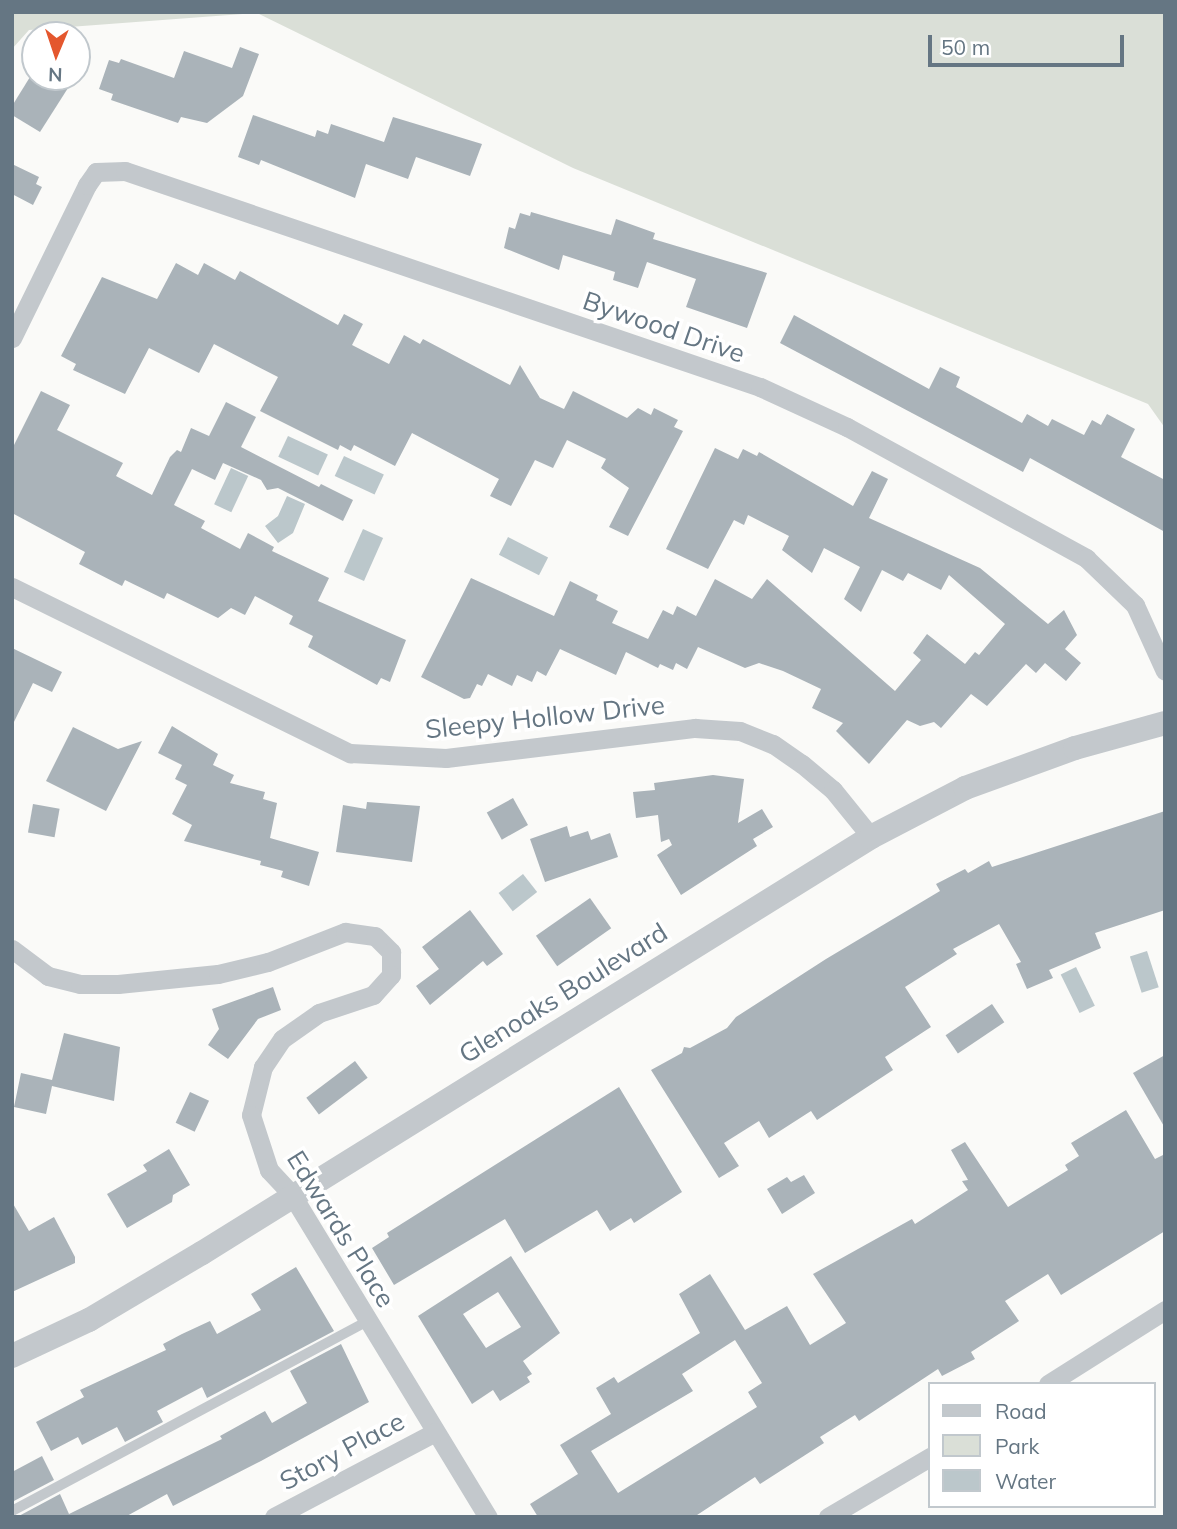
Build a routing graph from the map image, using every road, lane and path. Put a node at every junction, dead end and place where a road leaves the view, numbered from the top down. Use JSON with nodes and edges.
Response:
{"nodes":[{"id":1,"x":12,"y":338,"type":"edge"},
{"id":2,"x":12,"y":587,"type":"edge"},
{"id":3,"x":1165,"y":671,"type":"edge"},
{"id":4,"x":1165,"y":723,"type":"edge"},
{"id":5,"x":871,"y":837,"type":"junction"},
{"id":6,"x":12,"y":949,"type":"edge"},
{"id":7,"x":292,"y":1195,"type":"junction"},
{"id":8,"x":1165,"y":1310,"type":"edge"},
{"id":9,"x":368,"y":1321,"type":"junction"},
{"id":10,"x":12,"y":1356,"type":"edge"},
{"id":11,"x":1051,"y":1382,"type":"edge"},
{"id":12,"x":435,"y":1432,"type":"junction"},
{"id":13,"x":928,"y":1458,"type":"edge"},
{"id":14,"x":12,"y":1511,"type":"edge"},
{"id":15,"x":274,"y":1517,"type":"edge"},
{"id":16,"x":488,"y":1517,"type":"edge"},
{"id":17,"x":828,"y":1517,"type":"edge"}],
"edges":[{"from":1,"to":3,"type":"street","name":"Bywood Drive"},
{"from":2,"to":5,"type":"street","name":"Sleepy Hollow Drive"},
{"from":4,"to":5,"type":"street","name":"Glenoaks Boulevard"},
{"from":5,"to":7,"type":"street","name":"Glenoaks Boulevard"},
{"from":6,"to":7,"type":"street","name":"Edwards Place"},
{"from":7,"to":9,"type":"street","name":"Edwards Place"},
{"from":7,"to":10,"type":"street","name":"Glenoaks Boulevard"},
{"from":8,"to":11,"type":"street"},
{"from":9,"to":12,"type":"street","name":"Edwards Place"},
{"from":9,"to":14,"type":"lane"},
{"from":12,"to":15,"type":"street","name":"Story Place"},
{"from":12,"to":16,"type":"street","name":"Edwards Place"},
{"from":13,"to":17,"type":"street"}]}
